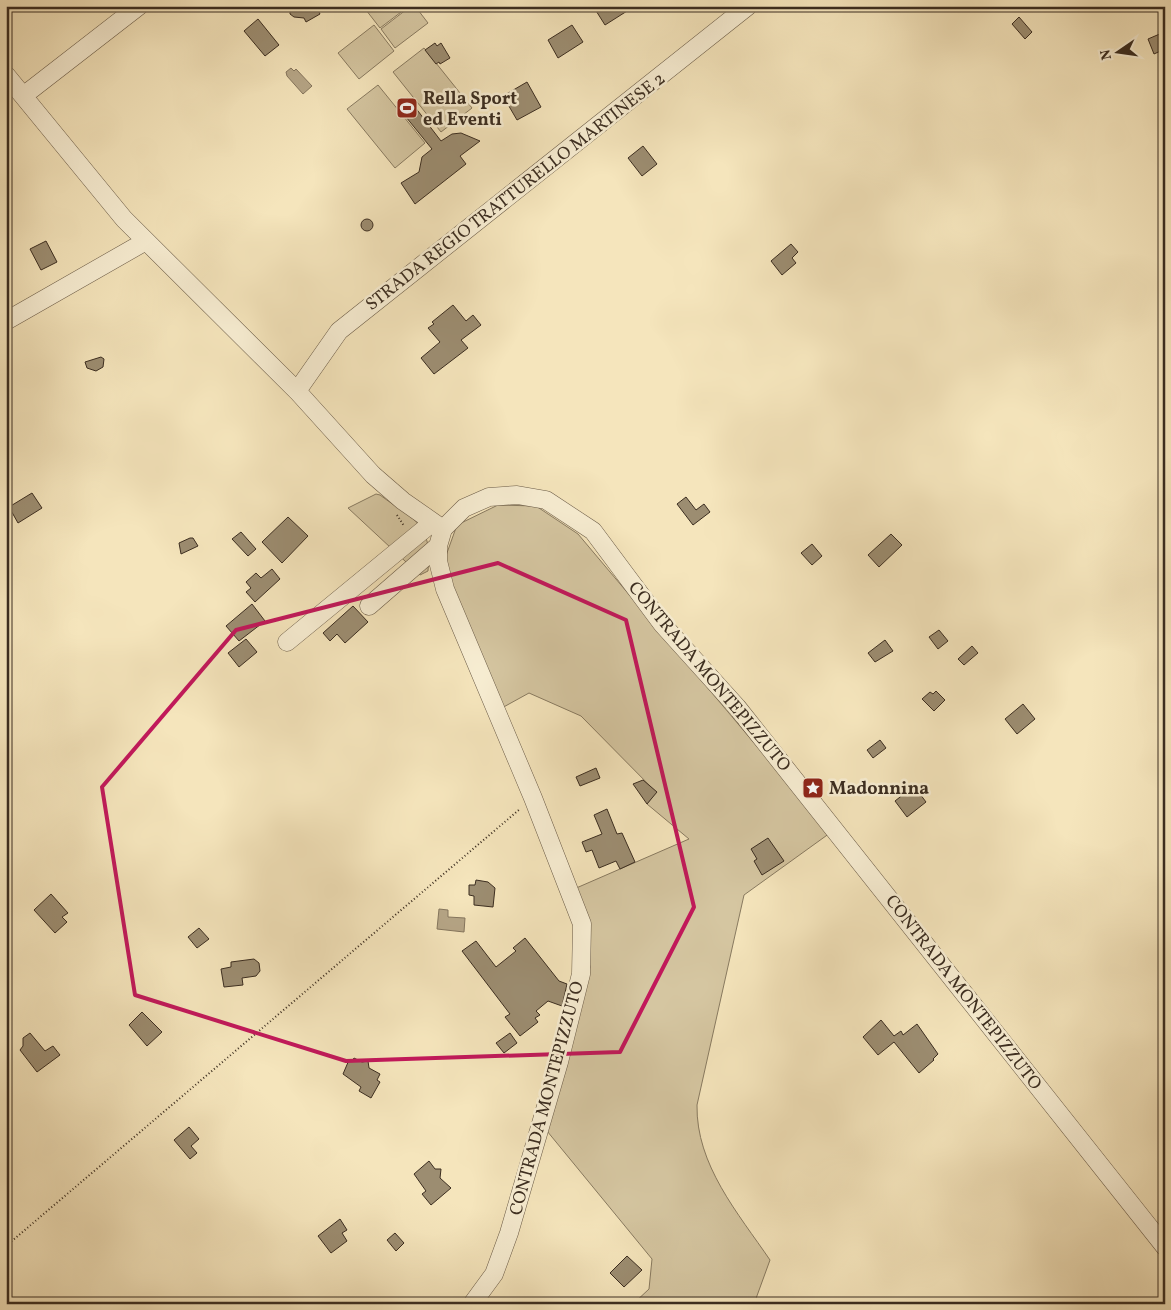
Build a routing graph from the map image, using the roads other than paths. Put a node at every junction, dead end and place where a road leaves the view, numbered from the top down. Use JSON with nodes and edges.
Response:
{"nodes":[{"id":1,"x":139,"y":6,"type":"edge"},
{"id":2,"x":748,"y":6,"type":"edge"},
{"id":3,"x":6,"y":75,"type":"edge"},
{"id":4,"x":23,"y":96,"type":"junction"},
{"id":5,"x":146,"y":241,"type":"junction"},
{"id":6,"x":6,"y":321,"type":"edge"},
{"id":7,"x":297,"y":391,"type":"junction"},
{"id":8,"x":438,"y":526,"type":"junction"},
{"id":9,"x":438,"y":546,"type":"junction"},
{"id":10,"x":369,"y":606,"type":"dead end"},
{"id":11,"x":287,"y":642,"type":"dead end"},
{"id":12,"x":1165,"y":1247,"type":"edge"},
{"id":13,"x":472,"y":1304,"type":"edge"}],
"edges":[{"from":1,"to":4,"type":"street"},
{"from":2,"to":7,"type":"street","name":"STRADA REGIO TRATTURELLO MARTINESE 2"},
{"from":3,"to":4,"type":"street"},
{"from":4,"to":5,"type":"street"},
{"from":5,"to":6,"type":"street"},
{"from":5,"to":7,"type":"street"},
{"from":7,"to":8,"type":"street"},
{"from":8,"to":9,"type":"street","name":"CONTRADA MONTEPIZZUTO"},
{"from":8,"to":11,"type":"street"},
{"from":8,"to":12,"type":"street","name":"CONTRADA MONTEPIZZUTO"},
{"from":9,"to":10,"type":"street"},
{"from":9,"to":13,"type":"street","name":"CONTRADA MONTEPIZZUTO"}]}
